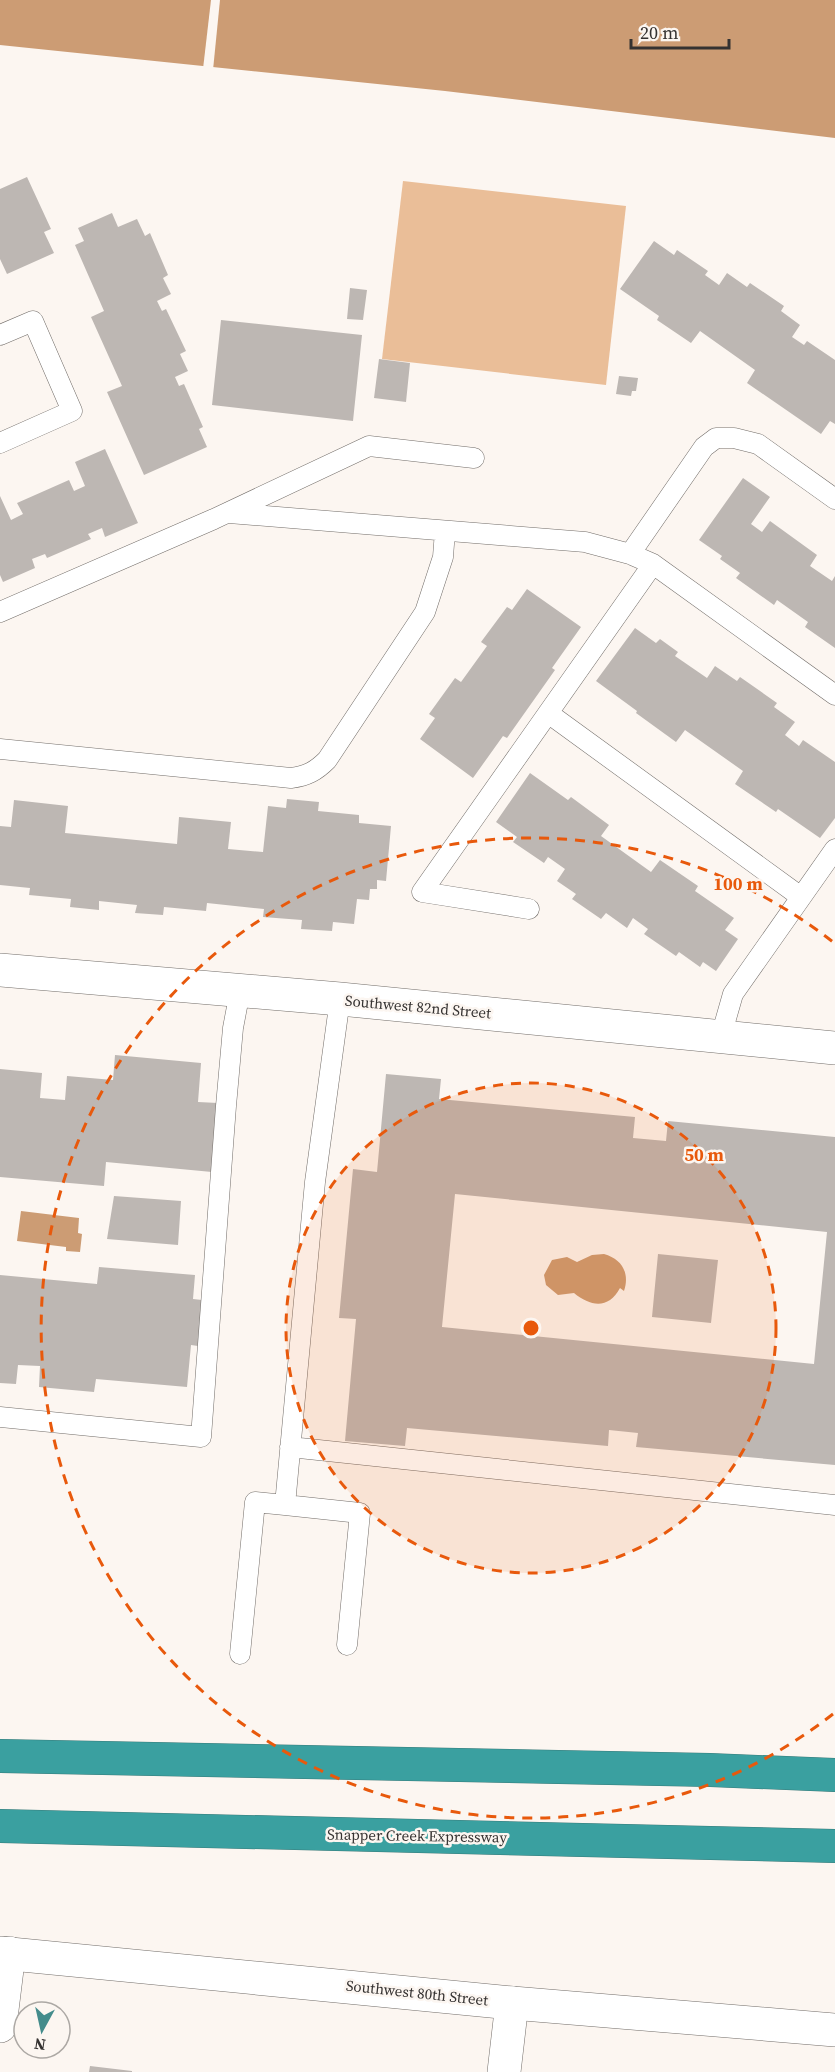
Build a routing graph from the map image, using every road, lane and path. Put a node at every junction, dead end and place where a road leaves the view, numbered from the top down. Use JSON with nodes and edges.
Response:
{"nodes":[{"id":1,"x":0,"y":335,"type":"edge"},
{"id":2,"x":0,"y":443,"type":"edge"},
{"id":3,"x":474,"y":458,"type":"dead end"},
{"id":4,"x":834,"y":495,"type":"edge"},
{"id":5,"x":229,"y":513,"type":"junction"},
{"id":6,"x":445,"y":531,"type":"junction"},
{"id":7,"x":630,"y":554,"type":"junction"},
{"id":8,"x":653,"y":564,"type":"junction"},
{"id":9,"x":0,"y":612,"type":"edge"},
{"id":10,"x":835,"y":695,"type":"edge"},
{"id":11,"x":548,"y":712,"type":"junction"},
{"id":12,"x":0,"y":749,"type":"edge"},
{"id":13,"x":835,"y":849,"type":"edge"},
{"id":14,"x":801,"y":897,"type":"junction"},
{"id":15,"x":529,"y":909,"type":"dead end"},
{"id":16,"x":0,"y":970,"type":"edge"},
{"id":17,"x":240,"y":991,"type":"junction"},
{"id":18,"x":340,"y":999,"type":"junction"},
{"id":19,"x":721,"y":1036,"type":"junction"},
{"id":20,"x":835,"y":1048,"type":"edge"},
{"id":21,"x":0,"y":1417,"type":"edge"},
{"id":22,"x":290,"y":1447,"type":"junction"},
{"id":23,"x":285,"y":1505,"type":"junction"},
{"id":24,"x":835,"y":1505,"type":"edge"},
{"id":25,"x":347,"y":1645,"type":"dead end"},
{"id":26,"x":240,"y":1654,"type":"dead end"},
{"id":27,"x":0,"y":1756,"type":"edge"},
{"id":28,"x":835,"y":1775,"type":"edge"},
{"id":29,"x":0,"y":1826,"type":"edge"},
{"id":30,"x":835,"y":1846,"type":"edge"},
{"id":31,"x":4,"y":1953,"type":"edge"},
{"id":32,"x":512,"y":2003,"type":"junction"},
{"id":33,"x":0,"y":2026,"type":"edge"},
{"id":34,"x":835,"y":2030,"type":"edge"},
{"id":35,"x":504,"y":2072,"type":"edge"}],
"edges":[{"from":1,"to":2,"type":"lane"},
{"from":3,"to":5,"type":"lane"},
{"from":4,"to":7,"type":"lane"},
{"from":5,"to":6,"type":"lane"},
{"from":5,"to":9,"type":"lane"},
{"from":6,"to":7,"type":"lane"},
{"from":6,"to":12,"type":"lane"},
{"from":7,"to":8,"type":"lane"},
{"from":8,"to":10,"type":"lane"},
{"from":8,"to":11,"type":"lane"},
{"from":11,"to":14,"type":"lane"},
{"from":11,"to":15,"type":"lane"},
{"from":13,"to":14,"type":"lane"},
{"from":14,"to":19,"type":"lane"},
{"from":16,"to":17,"type":"street","name":"Southwest 82nd Street"},
{"from":17,"to":18,"type":"street","name":"Southwest 82nd Street"},
{"from":17,"to":21,"type":"lane"},
{"from":18,"to":19,"type":"street","name":"Southwest 82nd Street"},
{"from":18,"to":22,"type":"lane"},
{"from":19,"to":20,"type":"street","name":"Southwest 82nd Street"},
{"from":22,"to":23,"type":"lane"},
{"from":22,"to":24,"type":"lane"},
{"from":23,"to":25,"type":"lane"},
{"from":23,"to":26,"type":"lane"},
{"from":27,"to":28,"type":"highway"},
{"from":29,"to":30,"type":"highway","name":"Snapper Creek Expressway"},
{"from":31,"to":32,"type":"street","name":"Southwest 80th Street"},
{"from":31,"to":33,"type":"street"},
{"from":32,"to":34,"type":"street","name":"Southwest 80th Street"},
{"from":32,"to":35,"type":"street"}]}
